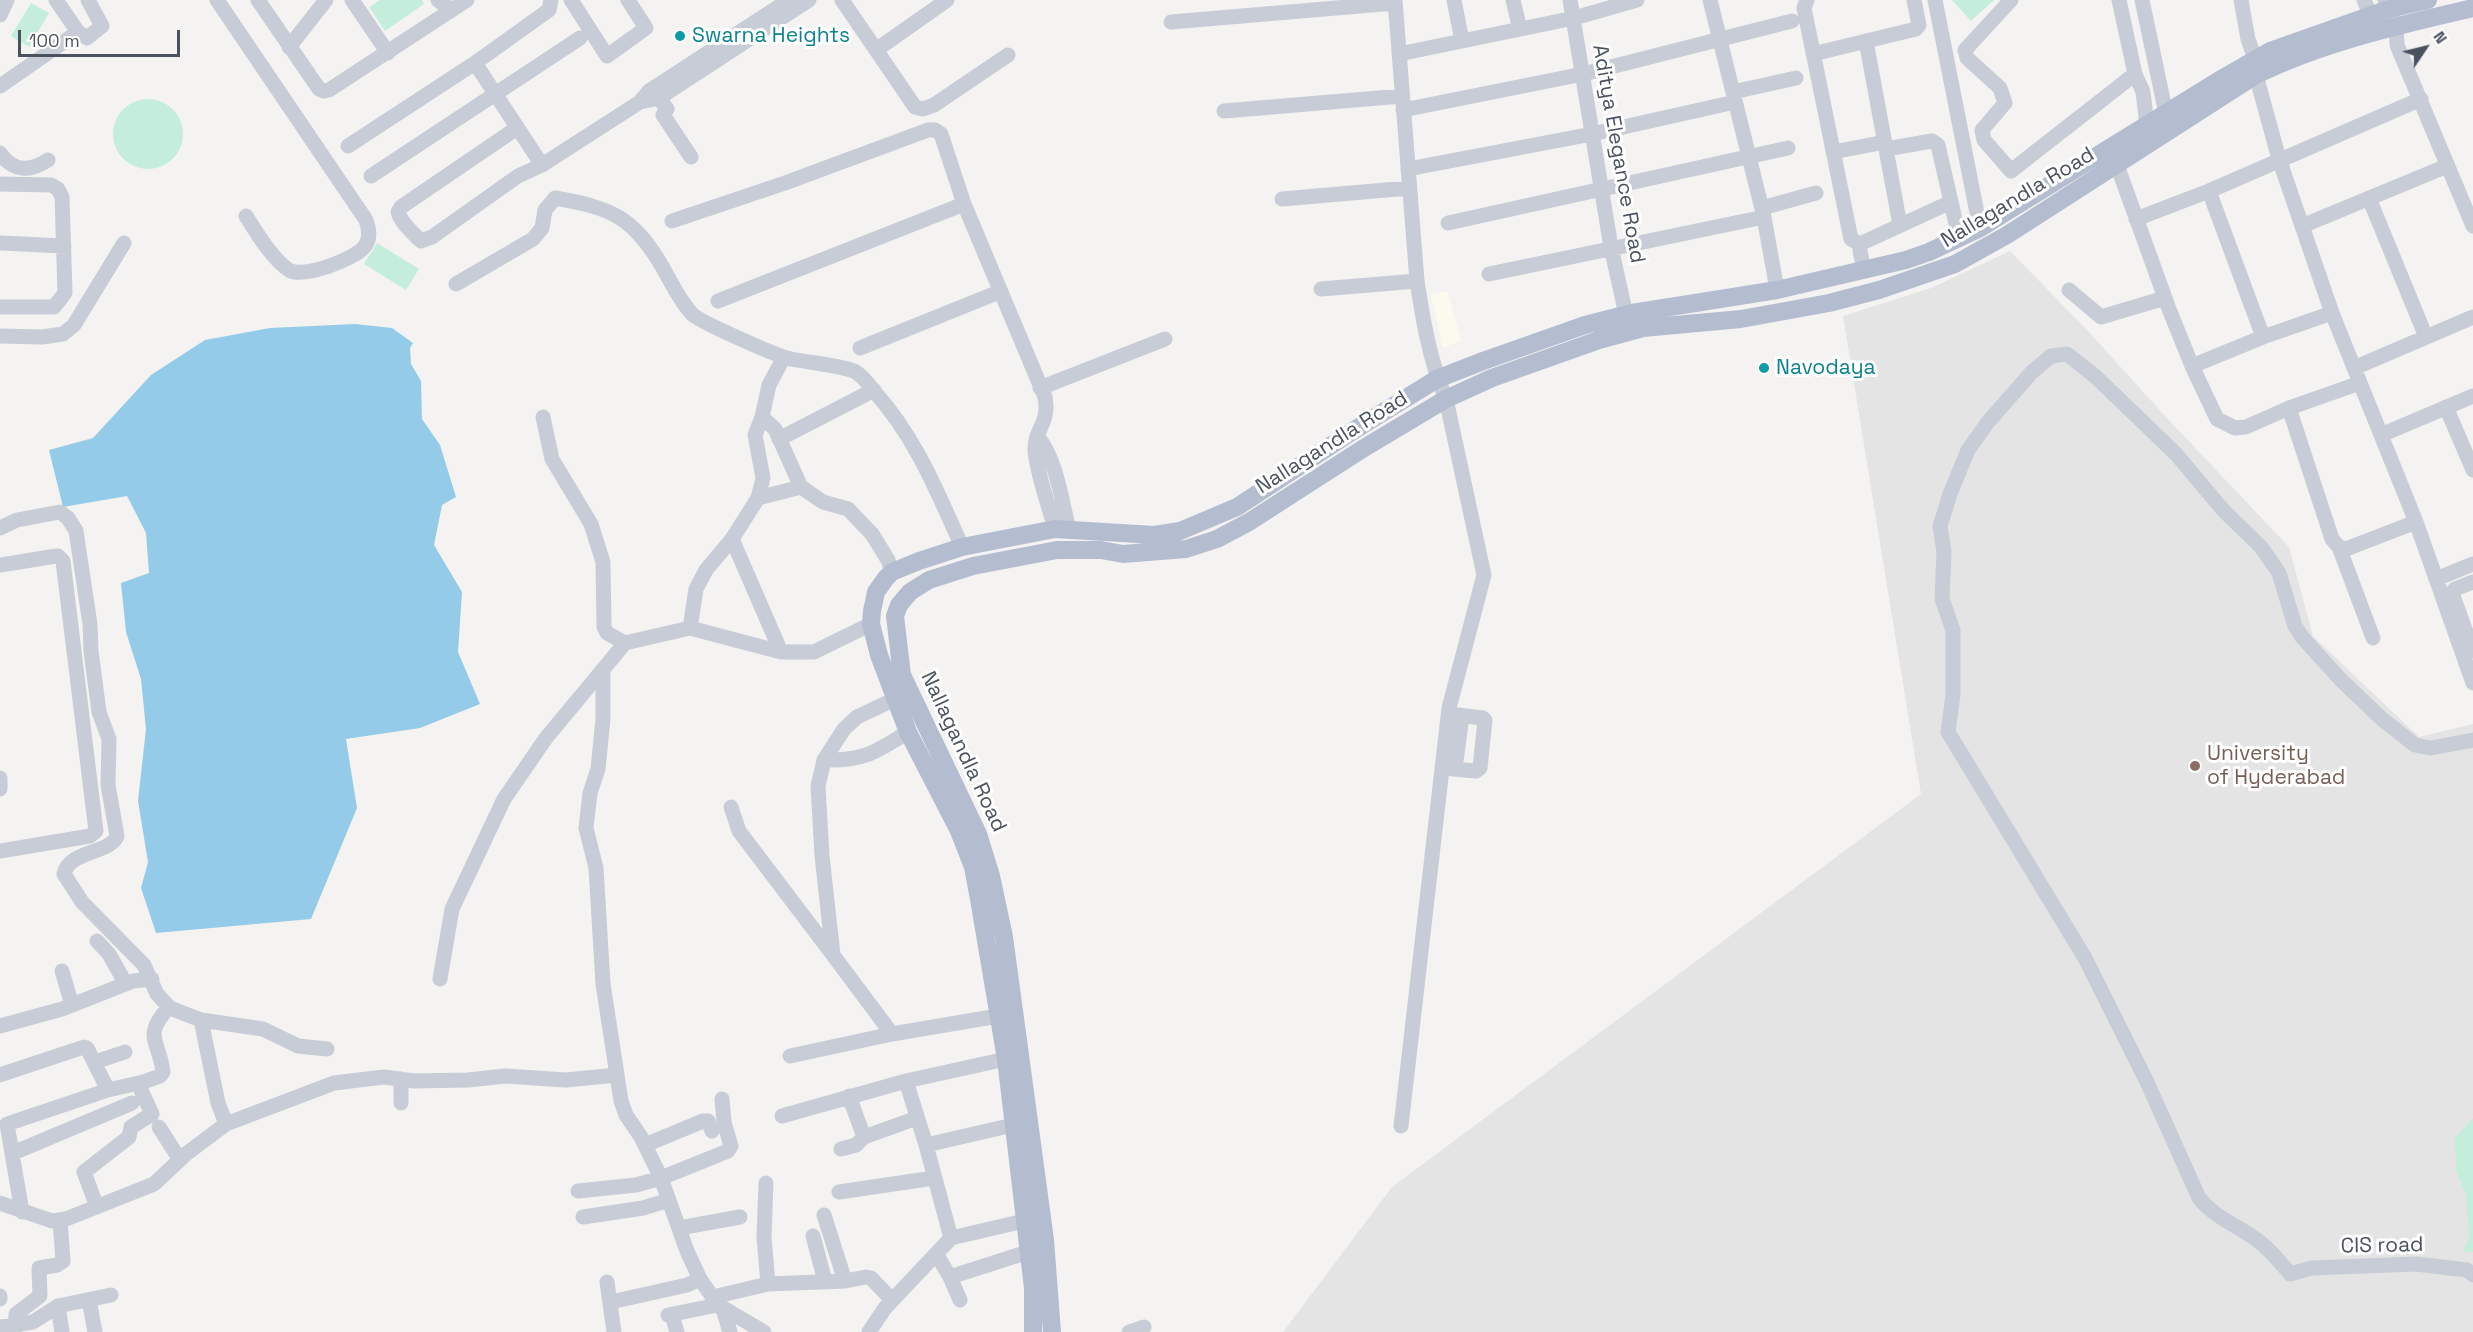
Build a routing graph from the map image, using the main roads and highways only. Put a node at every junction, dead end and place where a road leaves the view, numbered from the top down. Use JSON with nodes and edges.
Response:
{"nodes":[{"id":1,"x":2428,"y":0,"type":"edge"},
{"id":2,"x":2387,"y":4,"type":"edge"},
{"id":3,"x":2368,"y":7,"type":"edge"},
{"id":4,"x":2473,"y":8,"type":"edge"},
{"id":5,"x":2255,"y":67,"type":"junction"},
{"id":6,"x":967,"y":829,"type":"junction"},
{"id":7,"x":1033,"y":1332,"type":"edge"},
{"id":8,"x":1052,"y":1332,"type":"edge"}],
"edges":[{"from":1,"to":2,"type":"main road","name":"Nallagandla Road"},
{"from":2,"to":3,"type":"main road","name":"Nallagandla Road"},
{"from":3,"to":5,"type":"main road","name":"Nallagandla Road"},
{"from":4,"to":5,"type":"main road","name":"Nallagandla Road"},
{"from":5,"to":6,"type":"main road","name":"Nallagandla Road"},
{"from":5,"to":6,"type":"main road","name":"Nallagandla Road"},
{"from":6,"to":7,"type":"main road","name":"Nallagandla Road"},
{"from":6,"to":8,"type":"main road","name":"Nallagandla Road"}]}
